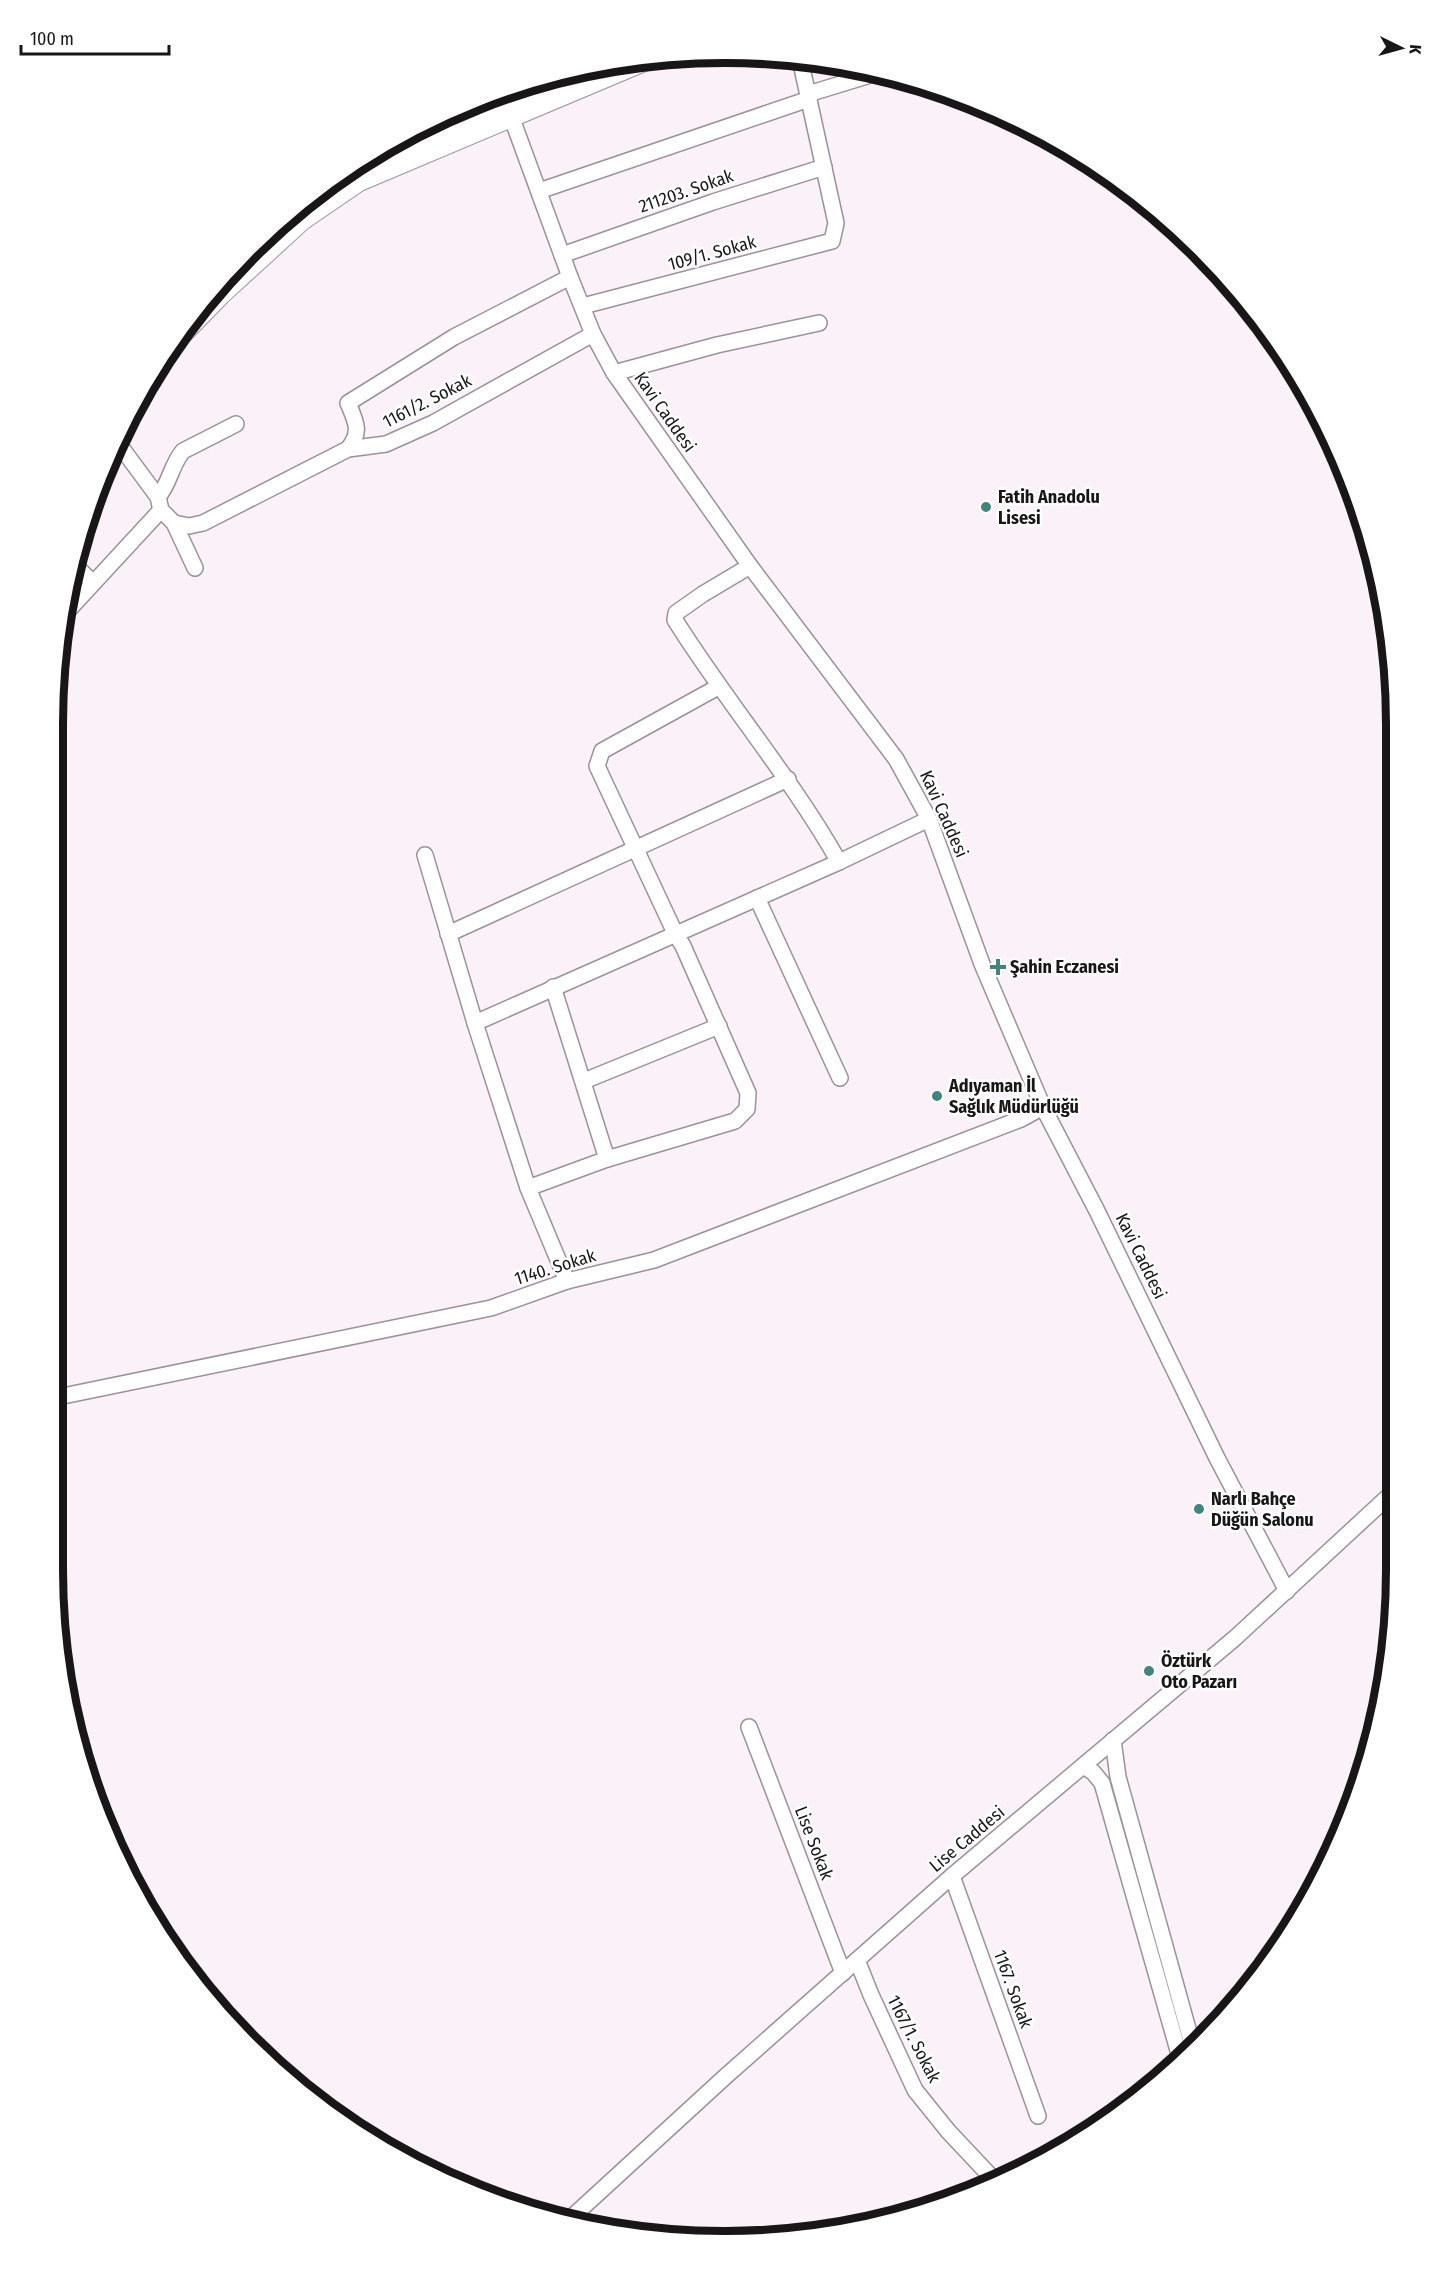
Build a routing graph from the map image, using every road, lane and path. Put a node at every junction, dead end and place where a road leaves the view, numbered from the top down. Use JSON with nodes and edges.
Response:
{"nodes":[{"id":1,"x":802,"y":68,"type":"edge"},
{"id":2,"x":863,"y":78,"type":"edge"},
{"id":3,"x":584,"y":79,"type":"edge"},
{"id":4,"x":525,"y":94,"type":"edge"},
{"id":5,"x":808,"y":97,"type":"junction"},
{"id":6,"x":508,"y":102,"type":"edge"},
{"id":7,"x":420,"y":137,"type":"edge"},
{"id":8,"x":824,"y":167,"type":"junction"},
{"id":9,"x":539,"y":191,"type":"junction"},
{"id":10,"x":562,"y":255,"type":"junction"},
{"id":11,"x":570,"y":277,"type":"junction"},
{"id":12,"x":218,"y":299,"type":"edge"},
{"id":13,"x":583,"y":306,"type":"junction"},
{"id":14,"x":819,"y":323,"type":"dead end"},
{"id":15,"x":593,"y":334,"type":"junction"},
{"id":16,"x":614,"y":373,"type":"junction"},
{"id":17,"x":236,"y":424,"type":"dead end"},
{"id":18,"x":348,"y":449,"type":"junction"},
{"id":19,"x":123,"y":450,"type":"edge"},
{"id":20,"x":160,"y":503,"type":"junction"},
{"id":21,"x":174,"y":523,"type":"junction"},
{"id":22,"x":750,"y":566,"type":"junction"},
{"id":23,"x":195,"y":568,"type":"dead end"},
{"id":24,"x":82,"y":572,"type":"edge"},
{"id":25,"x":93,"y":583,"type":"junction"},
{"id":26,"x":75,"y":603,"type":"edge"},
{"id":27,"x":718,"y":687,"type":"junction"},
{"id":28,"x":788,"y":778,"type":"junction"},
{"id":29,"x":929,"y":819,"type":"junction"},
{"id":30,"x":635,"y":848,"type":"junction"},
{"id":31,"x":425,"y":855,"type":"dead end"},
{"id":32,"x":839,"y":862,"type":"junction"},
{"id":33,"x":757,"y":898,"type":"junction"},
{"id":34,"x":675,"y":933,"type":"junction"},
{"id":35,"x":448,"y":934,"type":"junction"},
{"id":36,"x":553,"y":987,"type":"junction"},
{"id":37,"x":475,"y":1023,"type":"junction"},
{"id":38,"x":719,"y":1026,"type":"junction"},
{"id":39,"x":840,"y":1078,"type":"dead end"},
{"id":40,"x":584,"y":1081,"type":"junction"},
{"id":41,"x":1043,"y":1107,"type":"junction"},
{"id":42,"x":607,"y":1159,"type":"junction"},
{"id":43,"x":528,"y":1188,"type":"junction"},
{"id":44,"x":567,"y":1281,"type":"junction"},
{"id":45,"x":63,"y":1396,"type":"edge"},
{"id":46,"x":1386,"y":1500,"type":"edge"},
{"id":47,"x":1287,"y":1592,"type":"junction"},
{"id":48,"x":749,"y":1727,"type":"dead end"},
{"id":49,"x":1113,"y":1740,"type":"junction"},
{"id":50,"x":1083,"y":1766,"type":"junction"},
{"id":51,"x":952,"y":1876,"type":"junction"},
{"id":52,"x":857,"y":1960,"type":"junction"},
{"id":53,"x":843,"y":1973,"type":"junction"},
{"id":54,"x":1191,"y":2038,"type":"edge"},
{"id":55,"x":1178,"y":2051,"type":"edge"},
{"id":56,"x":1038,"y":2116,"type":"dead end"},
{"id":57,"x":990,"y":2176,"type":"edge"},
{"id":58,"x":576,"y":2213,"type":"edge"}],
"edges":[{"from":1,"to":5,"type":"street"},
{"from":2,"to":5,"type":"street"},
{"from":3,"to":6,"type":"main road"},
{"from":4,"to":6,"type":"main road"},
{"from":5,"to":8,"type":"street"},
{"from":5,"to":9,"type":"street"},
{"from":6,"to":7,"type":"main road"},
{"from":6,"to":9,"type":"street","name":"Kavi Caddesi"},
{"from":6,"to":12,"type":"main road"},
{"from":8,"to":10,"type":"street","name":"211203. Sokak"},
{"from":8,"to":13,"type":"street","name":"109/1. Sokak"},
{"from":9,"to":10,"type":"street","name":"Kavi Caddesi"},
{"from":10,"to":11,"type":"street","name":"Kavi Caddesi"},
{"from":11,"to":13,"type":"street","name":"Kavi Caddesi"},
{"from":11,"to":18,"type":"street"},
{"from":13,"to":15,"type":"street","name":"Kavi Caddesi"},
{"from":14,"to":16,"type":"street"},
{"from":15,"to":16,"type":"street","name":"Kavi Caddesi"},
{"from":15,"to":18,"type":"street","name":"1161/2. Sokak"},
{"from":16,"to":22,"type":"street","name":"Kavi Caddesi"},
{"from":17,"to":20,"type":"street"},
{"from":18,"to":21,"type":"street","name":"1161/2. Sokak"},
{"from":19,"to":20,"type":"street"},
{"from":20,"to":21,"type":"street"},
{"from":20,"to":25,"type":"street"},
{"from":21,"to":23,"type":"street"},
{"from":22,"to":27,"type":"street"},
{"from":22,"to":29,"type":"street","name":"Kavi Caddesi"},
{"from":24,"to":25,"type":"street"},
{"from":25,"to":26,"type":"street"},
{"from":27,"to":28,"type":"street"},
{"from":27,"to":30,"type":"street"},
{"from":28,"to":30,"type":"street"},
{"from":28,"to":32,"type":"street"},
{"from":29,"to":32,"type":"street"},
{"from":29,"to":41,"type":"street","name":"Kavi Caddesi"},
{"from":30,"to":34,"type":"street"},
{"from":30,"to":35,"type":"street"},
{"from":31,"to":35,"type":"street"},
{"from":32,"to":33,"type":"street"},
{"from":33,"to":34,"type":"street"},
{"from":33,"to":39,"type":"street"},
{"from":34,"to":36,"type":"street"},
{"from":34,"to":38,"type":"street"},
{"from":35,"to":37,"type":"street"},
{"from":36,"to":37,"type":"street"},
{"from":36,"to":40,"type":"street"},
{"from":37,"to":43,"type":"street"},
{"from":38,"to":40,"type":"street"},
{"from":38,"to":42,"type":"street"},
{"from":40,"to":42,"type":"street"},
{"from":41,"to":44,"type":"street","name":"1140. Sokak"},
{"from":41,"to":47,"type":"street","name":"Kavi Caddesi"},
{"from":42,"to":43,"type":"street"},
{"from":43,"to":44,"type":"street"},
{"from":44,"to":45,"type":"street","name":"1140. Sokak"},
{"from":46,"to":47,"type":"street","name":"Lise Caddesi"},
{"from":47,"to":49,"type":"street","name":"Lise Caddesi"},
{"from":48,"to":53,"type":"street","name":"Lise Sokak"},
{"from":49,"to":50,"type":"street","name":"Lise Caddesi"},
{"from":49,"to":54,"type":"street"},
{"from":50,"to":51,"type":"street","name":"Lise Caddesi"},
{"from":50,"to":55,"type":"street"},
{"from":51,"to":52,"type":"street","name":"Lise Caddesi"},
{"from":51,"to":56,"type":"street","name":"1167. Sokak"},
{"from":52,"to":53,"type":"street","name":"Lise Caddesi"},
{"from":52,"to":57,"type":"street","name":"1167/1. Sokak"},
{"from":53,"to":58,"type":"street","name":"Lise Caddesi"}]}
